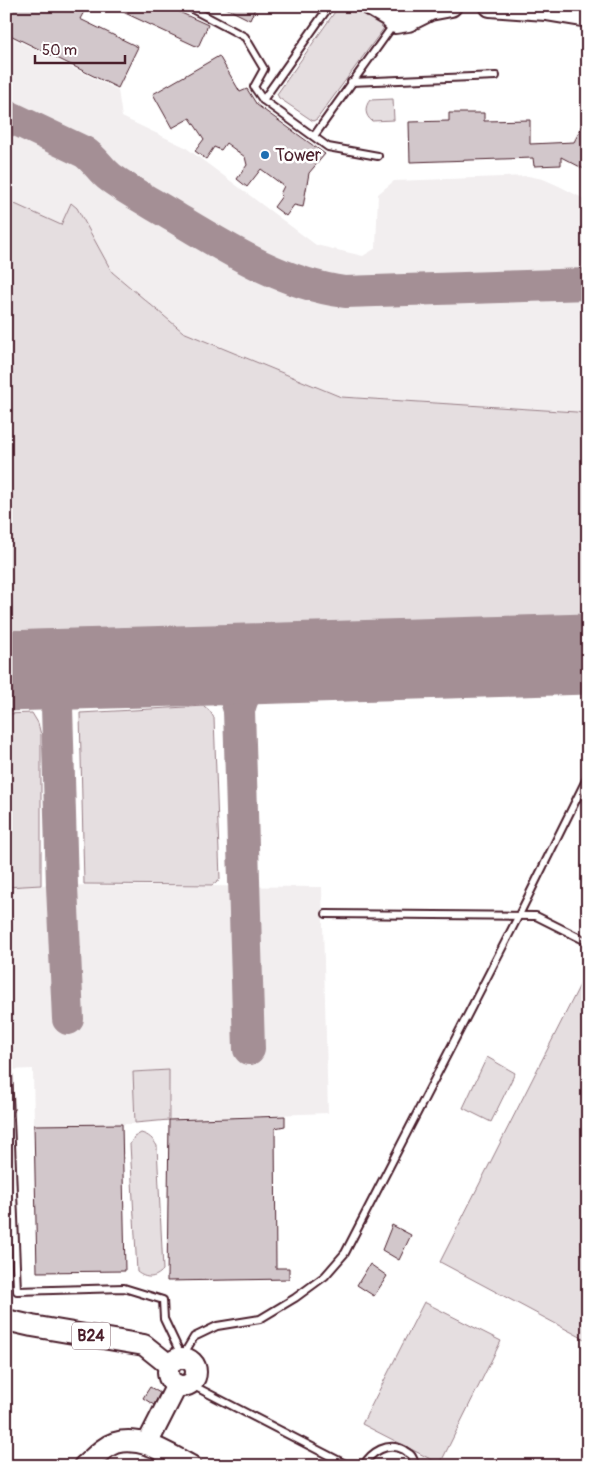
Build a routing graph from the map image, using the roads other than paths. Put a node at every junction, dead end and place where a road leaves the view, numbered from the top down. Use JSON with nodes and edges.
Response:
{"nodes":[{"id":1,"x":372,"y":6,"type":"edge"},
{"id":2,"x":451,"y":6,"type":"edge"},
{"id":3,"x":490,"y":6,"type":"edge"},
{"id":4,"x":328,"y":8,"type":"dead end"},
{"id":5,"x":194,"y":10,"type":"dead end"},
{"id":6,"x":588,"y":17,"type":"edge"},
{"id":7,"x":394,"y":23,"type":"junction"},
{"id":8,"x":496,"y":76,"type":"dead end"},
{"id":9,"x":351,"y":82,"type":"junction"},
{"id":10,"x":263,"y":100,"type":"junction"},
{"id":11,"x":314,"y":136,"type":"junction"},
{"id":12,"x":378,"y":156,"type":"dead end"},
{"id":13,"x":588,"y":776,"type":"edge"},
{"id":14,"x":326,"y":914,"type":"dead end"},
{"id":15,"x":518,"y":917,"type":"junction"},
{"id":16,"x":588,"y":942,"type":"edge"},
{"id":17,"x":8,"y":1070,"type":"dead end"},
{"id":18,"x":6,"y":1320,"type":"edge"},
{"id":19,"x":176,"y":1361,"type":"junction"},
{"id":20,"x":183,"y":1384,"type":"junction"},
{"id":21,"x":147,"y":1444,"type":"junction"},
{"id":22,"x":84,"y":1466,"type":"edge"},
{"id":23,"x":191,"y":1466,"type":"edge"},
{"id":24,"x":349,"y":1466,"type":"edge"},
{"id":25,"x":363,"y":1466,"type":"edge"},
{"id":26,"x":416,"y":1466,"type":"edge"}],
"edges":[{"from":1,"to":7,"type":"main road"},
{"from":2,"to":7,"type":"main road"},
{"from":3,"to":6,"type":"main road"},
{"from":4,"to":10,"type":"lane"},
{"from":5,"to":10,"type":"lane"},
{"from":7,"to":9,"type":"lane"},
{"from":8,"to":9,"type":"lane"},
{"from":9,"to":11,"type":"lane"},
{"from":10,"to":11,"type":"lane"},
{"from":11,"to":12,"type":"lane"},
{"from":13,"to":15,"type":"lane"},
{"from":14,"to":15,"type":"lane"},
{"from":15,"to":16,"type":"lane"},
{"from":15,"to":19,"type":"lane"},
{"from":17,"to":19,"type":"lane"},
{"from":18,"to":19,"type":"main road","number":"B24"},
{"from":19,"to":20,"type":"main road"},
{"from":20,"to":21,"type":"main road"},
{"from":20,"to":24,"type":"lane"},
{"from":21,"to":22,"type":"main road"},
{"from":21,"to":23,"type":"main road"},
{"from":25,"to":26,"type":"lane"}]}
